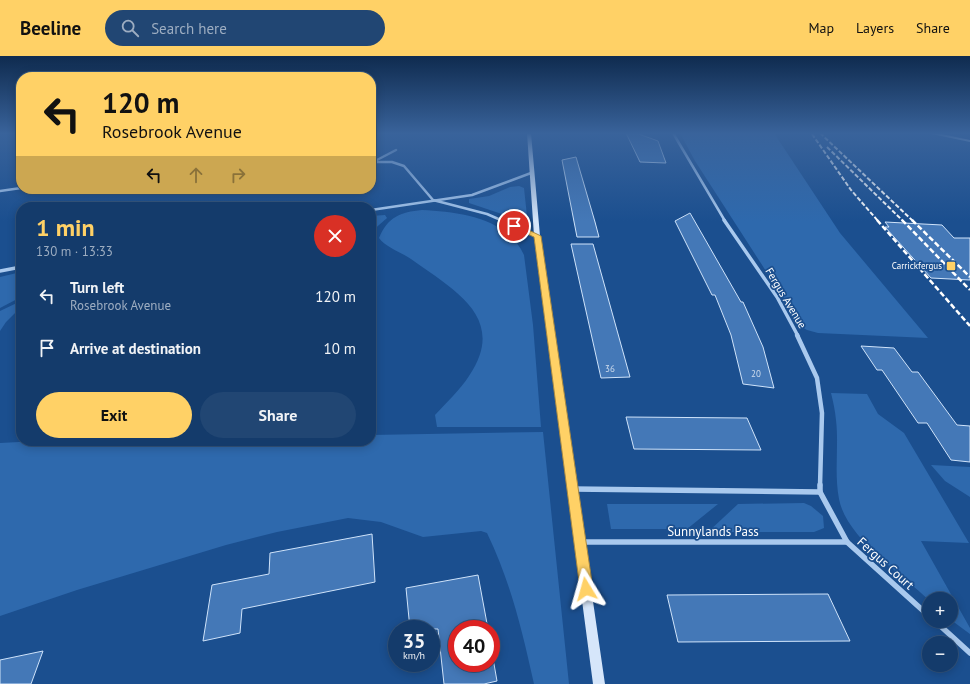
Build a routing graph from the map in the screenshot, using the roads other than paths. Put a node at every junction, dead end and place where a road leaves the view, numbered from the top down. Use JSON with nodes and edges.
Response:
{"nodes":[{"id":1,"x":393,"y":162,"type":"edge"},
{"id":2,"x":530,"y":162,"type":"edge"},
{"id":3,"x":690,"y":162,"type":"edge"},
{"id":4,"x":531,"y":173,"type":"junction"},
{"id":5,"x":16,"y":189,"type":"edge"},
{"id":6,"x":0,"y":191,"type":"edge"},
{"id":7,"x":433,"y":200,"type":"junction"},
{"id":8,"x":376,"y":209,"type":"edge"},
{"id":9,"x":537,"y":236,"type":"junction"},
{"id":10,"x":16,"y":268,"type":"edge"},
{"id":11,"x":0,"y":271,"type":"edge"},
{"id":12,"x":573,"y":489,"type":"junction"},
{"id":13,"x":820,"y":492,"type":"junction"},
{"id":14,"x":580,"y":542,"type":"junction"},
{"id":15,"x":847,"y":542,"type":"junction"},
{"id":16,"x":922,"y":610,"type":"edge"},
{"id":17,"x":943,"y":628,"type":"edge"},
{"id":18,"x":970,"y":653,"type":"edge"},
{"id":19,"x":599,"y":684,"type":"edge"}],
"edges":[{"from":1,"to":7,"type":"street"},
{"from":2,"to":4,"type":"street"},
{"from":3,"to":13,"type":"street","name":"Fergus Avenue"},
{"from":4,"to":7,"type":"street"},
{"from":4,"to":9,"type":"street"},
{"from":5,"to":6,"type":"street"},
{"from":7,"to":8,"type":"street"},
{"from":7,"to":9,"type":"street"},
{"from":9,"to":12,"type":"street"},
{"from":10,"to":11,"type":"street"},
{"from":12,"to":13,"type":"street"},
{"from":12,"to":14,"type":"street"},
{"from":13,"to":15,"type":"street","name":"Fergus Court"},
{"from":14,"to":15,"type":"street","name":"Sunnylands Pass"},
{"from":14,"to":19,"type":"street"},
{"from":15,"to":16,"type":"street","name":"Fergus Court"},
{"from":17,"to":18,"type":"street"}]}
